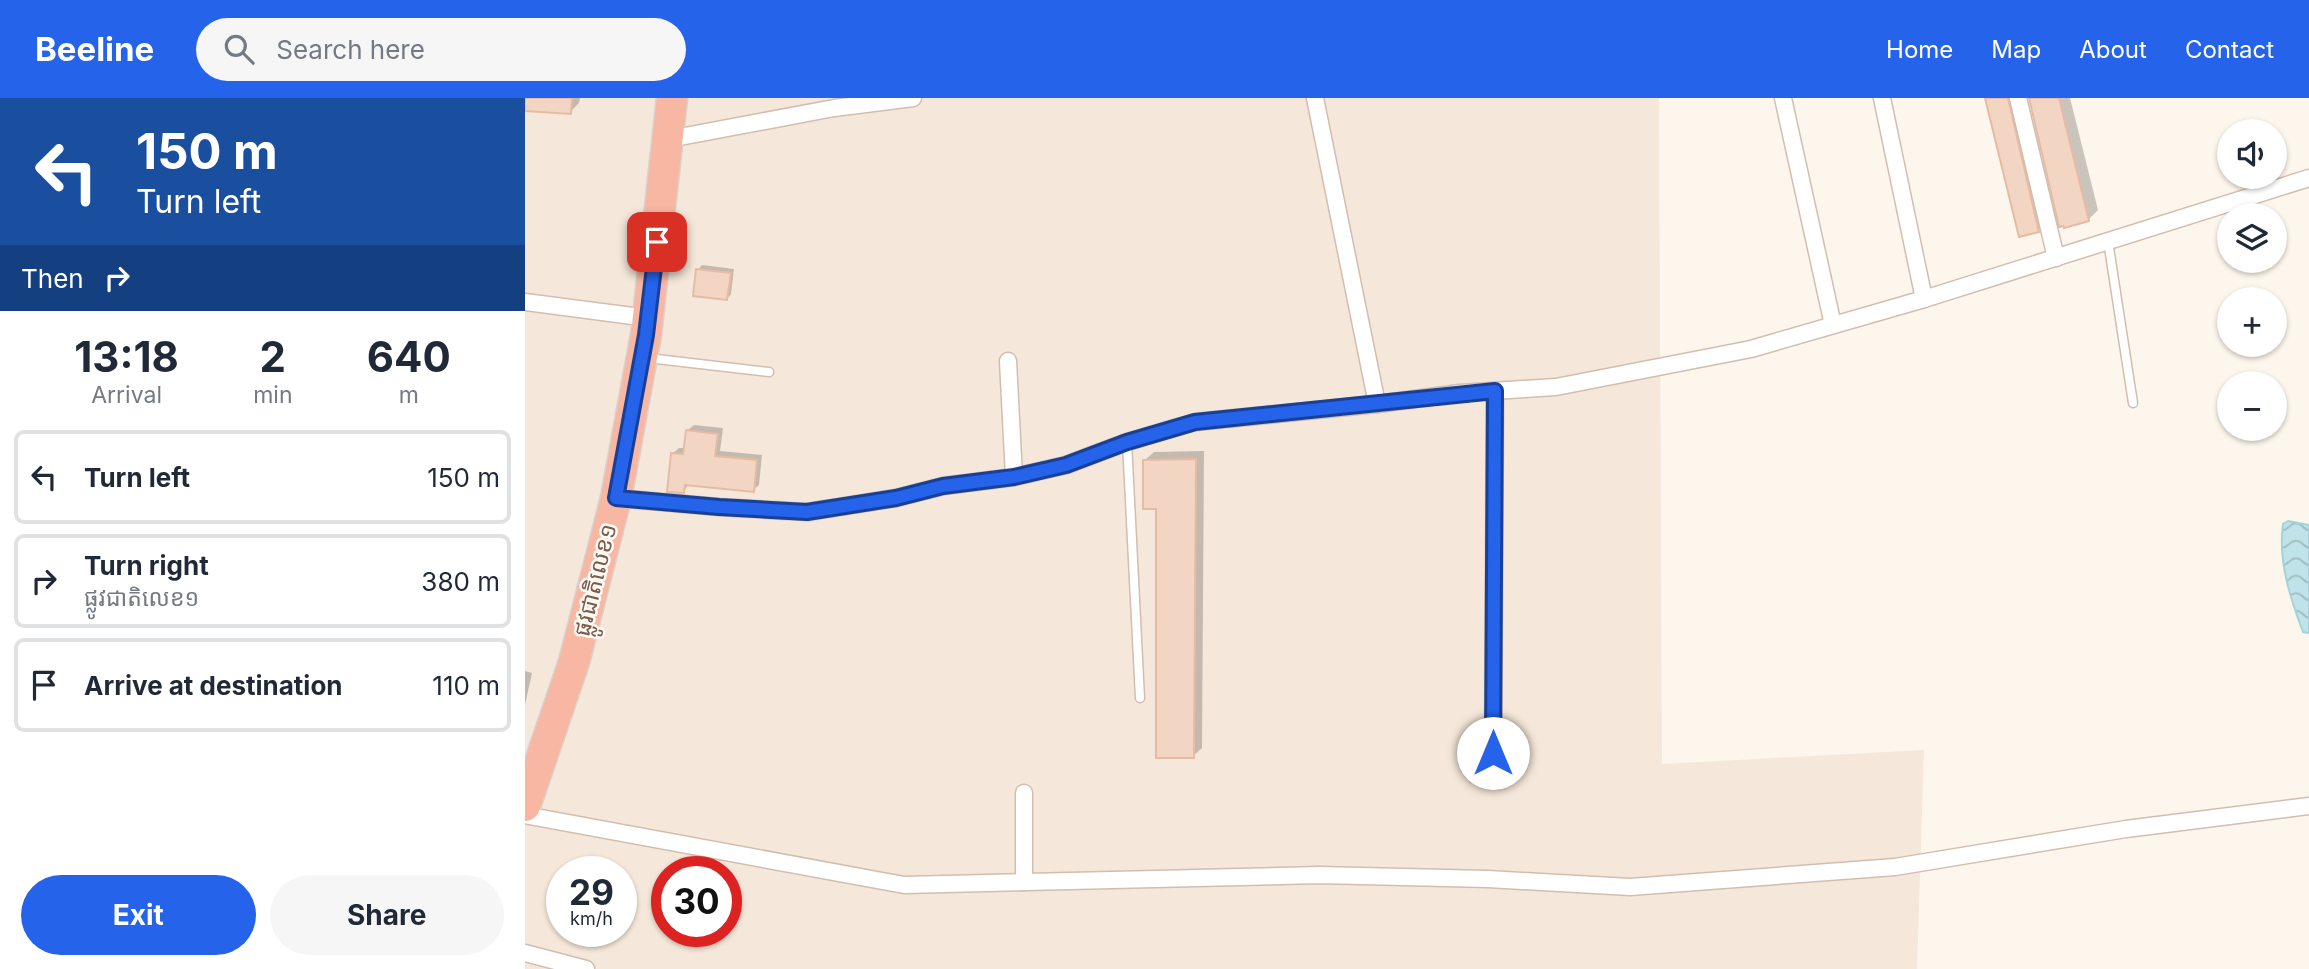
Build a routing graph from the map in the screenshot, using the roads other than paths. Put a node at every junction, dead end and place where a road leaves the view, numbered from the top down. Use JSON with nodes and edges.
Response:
{"nodes":[{"id":1,"x":672,"y":98,"type":"edge"},
{"id":2,"x":913,"y":98,"type":"edge"},
{"id":3,"x":1315,"y":98,"type":"edge"},
{"id":4,"x":1783,"y":98,"type":"edge"},
{"id":5,"x":1882,"y":98,"type":"edge"},
{"id":6,"x":2018,"y":98,"type":"edge"},
{"id":7,"x":669,"y":139,"type":"junction"},
{"id":8,"x":2309,"y":178,"type":"edge"},
{"id":9,"x":2108,"y":242,"type":"junction"},
{"id":10,"x":2056,"y":258,"type":"junction"},
{"id":11,"x":1924,"y":299,"type":"junction"},
{"id":12,"x":525,"y":302,"type":"edge"},
{"id":13,"x":648,"y":318,"type":"junction"},
{"id":14,"x":1833,"y":325,"type":"junction"},
{"id":15,"x":642,"y":357,"type":"junction"},
{"id":16,"x":1008,"y":361,"type":"dead end"},
{"id":17,"x":769,"y":372,"type":"dead end"},
{"id":18,"x":1495,"y":391,"type":"junction"},
{"id":19,"x":2133,"y":403,"type":"dead end"},
{"id":20,"x":1377,"y":404,"type":"junction"},
{"id":21,"x":1127,"y":442,"type":"junction"},
{"id":22,"x":1014,"y":477,"type":"junction"},
{"id":23,"x":616,"y":498,"type":"junction"},
{"id":24,"x":1140,"y":698,"type":"dead end"},
{"id":25,"x":1493,"y":753,"type":"dead end"},
{"id":26,"x":528,"y":787,"type":"edge"},
{"id":27,"x":1024,"y":793,"type":"dead end"},
{"id":28,"x":2309,"y":806,"type":"edge"},
{"id":29,"x":525,"y":815,"type":"edge"},
{"id":30,"x":1024,"y":882,"type":"junction"},
{"id":31,"x":525,"y":953,"type":"edge"},
{"id":32,"x":586,"y":969,"type":"edge"}],
"edges":[{"from":1,"to":7,"type":"highway","name":"ផ្លូវជាតិលេខ១"},
{"from":2,"to":7,"type":"street"},
{"from":3,"to":20,"type":"street"},
{"from":4,"to":14,"type":"street"},
{"from":5,"to":11,"type":"street"},
{"from":6,"to":10,"type":"street"},
{"from":7,"to":13,"type":"highway","name":"ផ្លូវជាតិលេខ១"},
{"from":8,"to":9,"type":"street"},
{"from":9,"to":10,"type":"street"},
{"from":9,"to":19,"type":"lane"},
{"from":10,"to":11,"type":"street"},
{"from":11,"to":14,"type":"street"},
{"from":12,"to":13,"type":"street"},
{"from":13,"to":15,"type":"highway","name":"ផ្លូវជាតិលេខ១"},
{"from":14,"to":18,"type":"street"},
{"from":15,"to":17,"type":"lane"},
{"from":15,"to":23,"type":"highway","name":"ផ្លូវជាតិលេខ១"},
{"from":16,"to":22,"type":"street"},
{"from":18,"to":20,"type":"street"},
{"from":18,"to":25,"type":"street"},
{"from":20,"to":21,"type":"street"},
{"from":21,"to":22,"type":"street"},
{"from":21,"to":24,"type":"lane"},
{"from":22,"to":23,"type":"street"},
{"from":23,"to":26,"type":"highway","name":"ផ្លូវជាតិលេខ១"},
{"from":27,"to":30,"type":"street"},
{"from":28,"to":30,"type":"street"},
{"from":29,"to":30,"type":"street"},
{"from":31,"to":32,"type":"street"}]}
